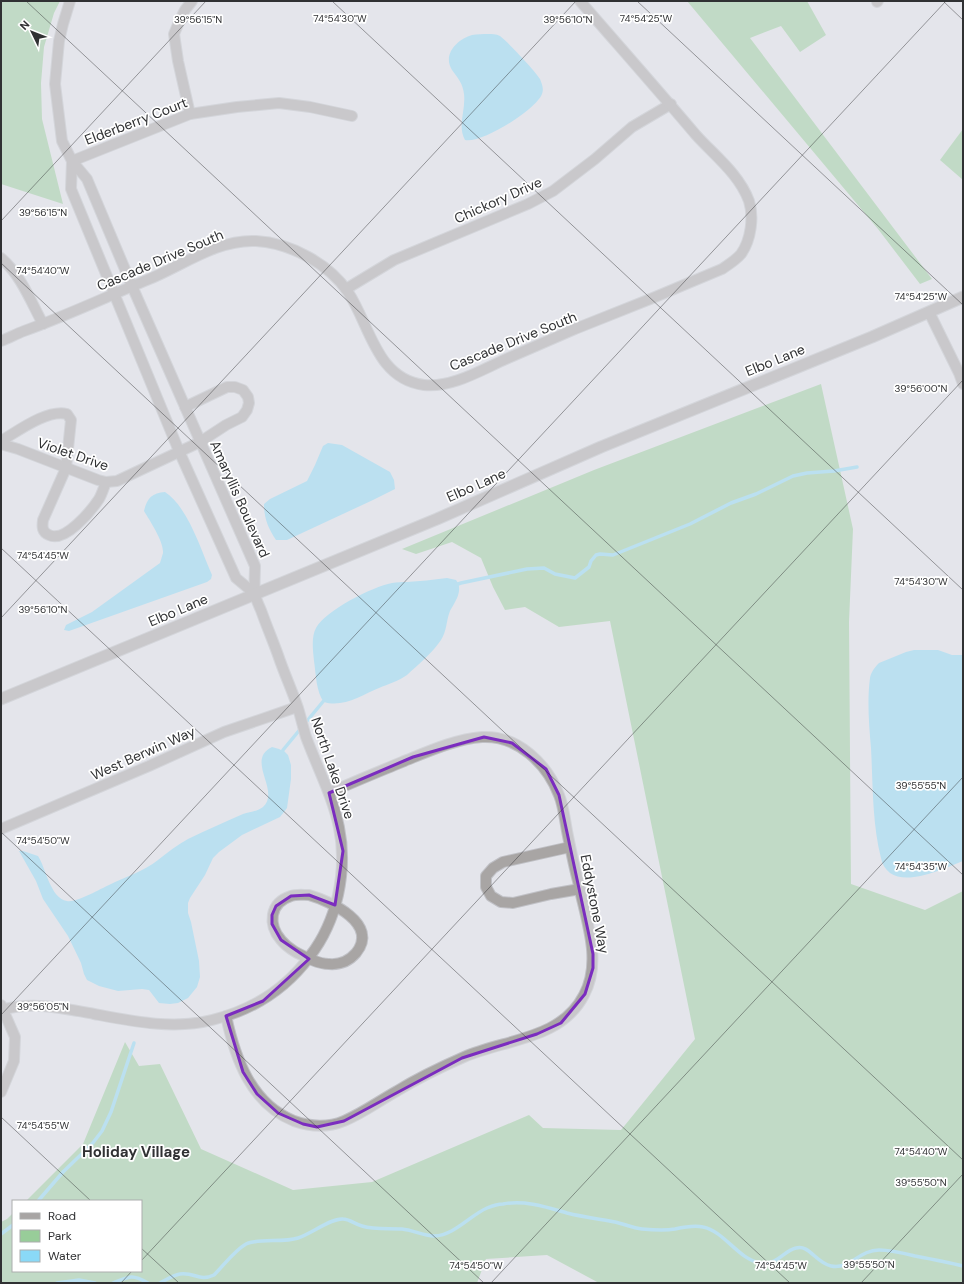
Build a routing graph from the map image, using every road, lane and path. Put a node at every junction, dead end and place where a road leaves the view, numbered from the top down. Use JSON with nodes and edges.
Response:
{"nodes":[{"id":1,"x":70,"y":1,"type":"edge"},
{"id":2,"x":192,"y":1,"type":"edge"},
{"id":3,"x":580,"y":1,"type":"edge"},
{"id":4,"x":671,"y":104,"type":"junction"},
{"id":5,"x":190,"y":114,"type":"junction"},
{"id":6,"x":352,"y":116,"type":"dead end"},
{"id":7,"x":72,"y":161,"type":"junction"},
{"id":8,"x":1,"y":258,"type":"edge"},
{"id":9,"x":132,"y":286,"type":"junction"},
{"id":10,"x":346,"y":290,"type":"junction"},
{"id":11,"x":114,"y":294,"type":"junction"},
{"id":12,"x":963,"y":297,"type":"edge"},
{"id":13,"x":929,"y":312,"type":"junction"},
{"id":14,"x":43,"y":324,"type":"junction"},
{"id":15,"x":1,"y":341,"type":"edge"},
{"id":16,"x":963,"y":384,"type":"edge"},
{"id":17,"x":185,"y":407,"type":"junction"},
{"id":18,"x":200,"y":442,"type":"junction"},
{"id":19,"x":1,"y":443,"type":"edge"},
{"id":20,"x":179,"y":451,"type":"junction"},
{"id":21,"x":66,"y":468,"type":"junction"},
{"id":22,"x":106,"y":482,"type":"junction"},
{"id":23,"x":255,"y":594,"type":"junction"},
{"id":24,"x":1,"y":699,"type":"edge"},
{"id":25,"x":297,"y":707,"type":"junction"},
{"id":26,"x":329,"y":793,"type":"junction"},
{"id":27,"x":1,"y":829,"type":"edge"},
{"id":28,"x":570,"y":847,"type":"junction"},
{"id":29,"x":580,"y":890,"type":"junction"},
{"id":30,"x":335,"y":906,"type":"junction"},
{"id":31,"x":308,"y":958,"type":"junction"},
{"id":32,"x":2,"y":1008,"type":"edge"},
{"id":33,"x":226,"y":1016,"type":"junction"},
{"id":34,"x":1,"y":1092,"type":"edge"}],
"edges":[{"from":1,"to":7,"type":"street","name":"Amaryllis Boulevard"},
{"from":2,"to":5,"type":"street"},
{"from":3,"to":4,"type":"street","name":"Cascade Drive South"},
{"from":4,"to":10,"type":"street","name":"Chickory Drive"},
{"from":4,"to":10,"type":"street","name":"Cascade Drive South"},
{"from":5,"to":6,"type":"street","name":"Elderberry Court"},
{"from":5,"to":7,"type":"street","name":"Elderberry Court"},
{"from":7,"to":9,"type":"street","name":"Amaryllis Boulevard"},
{"from":7,"to":11,"type":"street","name":"Amaryllis Boulevard"},
{"from":8,"to":14,"type":"street"},
{"from":9,"to":10,"type":"street","name":"Cascade Drive South"},
{"from":9,"to":11,"type":"street","name":"Cascade Drive South"},
{"from":9,"to":17,"type":"street","name":"Amaryllis Boulevard"},
{"from":11,"to":14,"type":"street","name":"Cascade Drive South"},
{"from":11,"to":20,"type":"street","name":"Amaryllis Boulevard"},
{"from":12,"to":13,"type":"street","name":"Elbo Lane"},
{"from":13,"to":16,"type":"street"},
{"from":13,"to":23,"type":"street","name":"Elbo Lane"},
{"from":14,"to":15,"type":"street","name":"Cascade Drive South"},
{"from":17,"to":18,"type":"street","name":"Amaryllis Boulevard"},
{"from":17,"to":18,"type":"street","name":"Violet Drive"},
{"from":18,"to":20,"type":"street","name":"Violet Drive"},
{"from":18,"to":23,"type":"street","name":"Amaryllis Boulevard"},
{"from":19,"to":21,"type":"street","name":"Violet Drive"},
{"from":19,"to":21,"type":"street"},
{"from":20,"to":22,"type":"street","name":"Violet Drive"},
{"from":20,"to":23,"type":"street","name":"Amaryllis Boulevard"},
{"from":21,"to":22,"type":"street","name":"Violet Drive"},
{"from":21,"to":22,"type":"street"},
{"from":23,"to":24,"type":"street","name":"Elbo Lane"},
{"from":23,"to":25,"type":"street","name":"North Lake Drive"},
{"from":25,"to":26,"type":"street","name":"North Lake Drive"},
{"from":25,"to":27,"type":"street","name":"West Berwin Way"},
{"from":26,"to":28,"type":"street","name":"Eddystone Way"},
{"from":26,"to":30,"type":"street","name":"North Lake Drive"},
{"from":28,"to":29,"type":"street","name":"Eddystone Way"},
{"from":28,"to":29,"type":"street"},
{"from":29,"to":33,"type":"street","name":"Eddystone Way"},
{"from":30,"to":31,"type":"street","name":"North Lake Drive"},
{"from":30,"to":31,"type":"street"},
{"from":30,"to":31,"type":"street"},
{"from":31,"to":33,"type":"street","name":"North Lake Drive"},
{"from":32,"to":33,"type":"street","name":"North Lake Drive"},
{"from":32,"to":34,"type":"street"}]}
